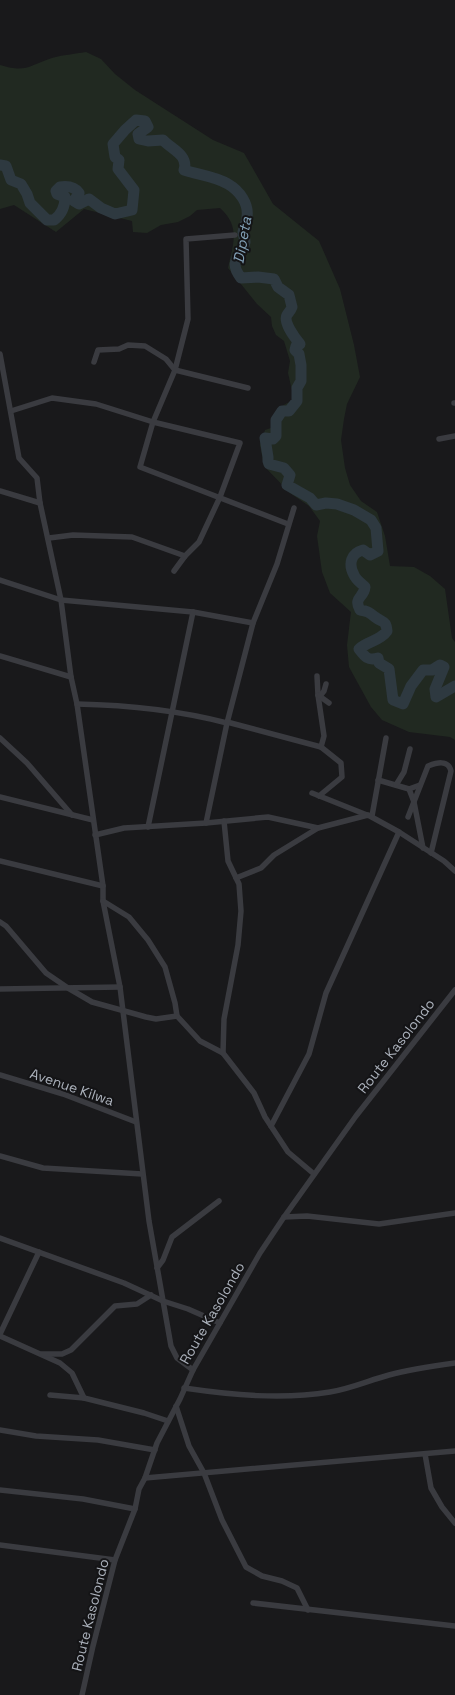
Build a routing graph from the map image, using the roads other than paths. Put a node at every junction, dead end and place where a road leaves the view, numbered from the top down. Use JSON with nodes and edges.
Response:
{"nodes":[{"id":1,"x":234,"y":235,"type":"dead end"},
{"id":2,"x":0,"y":354,"type":"edge"},
{"id":3,"x":94,"y":362,"type":"dead end"},
{"id":4,"x":175,"y":370,"type":"junction"},
{"id":5,"x":248,"y":388,"type":"dead end"},
{"id":6,"x":11,"y":411,"type":"junction"},
{"id":7,"x":153,"y":422,"type":"junction"},
{"id":8,"x":455,"y":436,"type":"edge"},
{"id":9,"x":439,"y":439,"type":"dead end"},
{"id":10,"x":0,"y":491,"type":"edge"},
{"id":11,"x":220,"y":497,"type":"junction"},
{"id":12,"x":40,"y":503,"type":"junction"},
{"id":13,"x":294,"y":508,"type":"dead end"},
{"id":14,"x":288,"y":524,"type":"junction"},
{"id":15,"x":49,"y":538,"type":"junction"},
{"id":16,"x":185,"y":556,"type":"junction"},
{"id":17,"x":174,"y":571,"type":"dead end"},
{"id":18,"x":0,"y":580,"type":"edge"},
{"id":19,"x":61,"y":600,"type":"junction"},
{"id":20,"x":193,"y":612,"type":"junction"},
{"id":21,"x":253,"y":623,"type":"junction"},
{"id":22,"x":0,"y":656,"type":"edge"},
{"id":23,"x":317,"y":676,"type":"dead end"},
{"id":24,"x":71,"y":677,"type":"junction"},
{"id":25,"x":326,"y":684,"type":"dead end"},
{"id":26,"x":319,"y":695,"type":"junction"},
{"id":27,"x":329,"y":703,"type":"dead end"},
{"id":28,"x":77,"y":704,"type":"junction"},
{"id":29,"x":172,"y":711,"type":"junction"},
{"id":30,"x":227,"y":722,"type":"junction"},
{"id":31,"x":0,"y":738,"type":"edge"},
{"id":32,"x":386,"y":738,"type":"dead end"},
{"id":33,"x":321,"y":747,"type":"junction"},
{"id":34,"x":410,"y":749,"type":"dead end"},
{"id":35,"x":378,"y":780,"type":"junction"},
{"id":36,"x":396,"y":785,"type":"junction"},
{"id":37,"x":420,"y":785,"type":"junction"},
{"id":38,"x":409,"y":789,"type":"junction"},
{"id":39,"x":312,"y":792,"type":"dead end"},
{"id":40,"x":319,"y":796,"type":"junction"},
{"id":41,"x":0,"y":797,"type":"edge"},
{"id":42,"x":414,"y":802,"type":"junction"},
{"id":43,"x":72,"y":815,"type":"junction"},
{"id":44,"x":370,"y":816,"type":"junction"},
{"id":45,"x":408,"y":817,"type":"dead end"},
{"id":46,"x":93,"y":820,"type":"junction"},
{"id":47,"x":224,"y":821,"type":"junction"},
{"id":48,"x":206,"y":823,"type":"junction"},
{"id":49,"x":148,"y":826,"type":"junction"},
{"id":50,"x":318,"y":828,"type":"junction"},
{"id":51,"x":399,"y":832,"type":"junction"},
{"id":52,"x":95,"y":835,"type":"junction"},
{"id":53,"x":423,"y":848,"type":"junction"},
{"id":54,"x":431,"y":853,"type":"junction"},
{"id":55,"x":0,"y":861,"type":"edge"},
{"id":56,"x":455,"y":871,"type":"edge"},
{"id":57,"x":236,"y":878,"type":"junction"},
{"id":58,"x":103,"y":886,"type":"junction"},
{"id":59,"x":103,"y":901,"type":"junction"},
{"id":60,"x":0,"y":922,"type":"edge"},
{"id":61,"x":120,"y":987,"type":"junction"},
{"id":62,"x":68,"y":988,"type":"junction"},
{"id":63,"x":0,"y":989,"type":"edge"},
{"id":64,"x":455,"y":990,"type":"edge"},
{"id":65,"x":122,"y":1011,"type":"junction"},
{"id":66,"x":177,"y":1016,"type":"junction"},
{"id":67,"x":223,"y":1053,"type":"junction"},
{"id":68,"x":0,"y":1075,"type":"edge"},
{"id":69,"x":136,"y":1122,"type":"junction"},
{"id":70,"x":271,"y":1126,"type":"junction"},
{"id":71,"x":0,"y":1156,"type":"edge"},
{"id":72,"x":142,"y":1174,"type":"junction"},
{"id":73,"x":314,"y":1174,"type":"junction"},
{"id":74,"x":219,"y":1201,"type":"dead end"},
{"id":75,"x":455,"y":1213,"type":"edge"},
{"id":76,"x":284,"y":1217,"type":"junction"},
{"id":77,"x":0,"y":1238,"type":"edge"},
{"id":78,"x":39,"y":1252,"type":"junction"},
{"id":79,"x":157,"y":1268,"type":"junction"},
{"id":80,"x":151,"y":1295,"type":"junction"},
{"id":81,"x":163,"y":1301,"type":"junction"},
{"id":82,"x":220,"y":1323,"type":"junction"},
{"id":83,"x":0,"y":1335,"type":"edge"},
{"id":84,"x":42,"y":1354,"type":"junction"},
{"id":85,"x":455,"y":1363,"type":"edge"},
{"id":86,"x":192,"y":1370,"type":"junction"},
{"id":87,"x":184,"y":1388,"type":"junction"},
{"id":88,"x":50,"y":1396,"type":"dead end"},
{"id":89,"x":84,"y":1398,"type":"junction"},
{"id":90,"x":176,"y":1406,"type":"junction"},
{"id":91,"x":168,"y":1421,"type":"junction"},
{"id":92,"x":0,"y":1430,"type":"edge"},
{"id":93,"x":155,"y":1450,"type":"junction"},
{"id":94,"x":455,"y":1451,"type":"edge"},
{"id":95,"x":425,"y":1454,"type":"junction"},
{"id":96,"x":204,"y":1473,"type":"junction"},
{"id":97,"x":145,"y":1478,"type":"junction"},
{"id":98,"x":0,"y":1490,"type":"edge"},
{"id":99,"x":135,"y":1509,"type":"junction"},
{"id":100,"x":455,"y":1522,"type":"edge"},
{"id":101,"x":0,"y":1545,"type":"edge"},
{"id":102,"x":115,"y":1560,"type":"junction"},
{"id":103,"x":253,"y":1603,"type":"dead end"},
{"id":104,"x":308,"y":1610,"type":"junction"},
{"id":105,"x":455,"y":1626,"type":"edge"},
{"id":106,"x":82,"y":1695,"type":"edge"}],
"edges":[{"from":1,"to":4,"type":"street"},
{"from":2,"to":6,"type":"street"},
{"from":3,"to":4,"type":"street"},
{"from":4,"to":5,"type":"street"},
{"from":4,"to":7,"type":"street"},
{"from":6,"to":7,"type":"street"},
{"from":6,"to":12,"type":"street"},
{"from":7,"to":11,"type":"street"},
{"from":7,"to":11,"type":"street"},
{"from":8,"to":9,"type":"street"},
{"from":10,"to":12,"type":"street"},
{"from":11,"to":14,"type":"street"},
{"from":11,"to":16,"type":"street"},
{"from":12,"to":15,"type":"street"},
{"from":13,"to":14,"type":"street"},
{"from":14,"to":21,"type":"street"},
{"from":15,"to":16,"type":"street"},
{"from":15,"to":19,"type":"street"},
{"from":16,"to":17,"type":"street"},
{"from":18,"to":19,"type":"street"},
{"from":19,"to":20,"type":"street"},
{"from":19,"to":24,"type":"street"},
{"from":20,"to":21,"type":"street"},
{"from":20,"to":29,"type":"street"},
{"from":21,"to":30,"type":"street"},
{"from":22,"to":24,"type":"street"},
{"from":23,"to":26,"type":"street"},
{"from":24,"to":28,"type":"street"},
{"from":25,"to":26,"type":"street"},
{"from":26,"to":27,"type":"street"},
{"from":26,"to":33,"type":"street"},
{"from":28,"to":29,"type":"street"},
{"from":28,"to":46,"type":"street"},
{"from":29,"to":30,"type":"street"},
{"from":29,"to":49,"type":"street"},
{"from":30,"to":33,"type":"street"},
{"from":30,"to":48,"type":"street"},
{"from":31,"to":43,"type":"street"},
{"from":32,"to":35,"type":"street"},
{"from":33,"to":40,"type":"street"},
{"from":34,"to":36,"type":"street"},
{"from":35,"to":36,"type":"street"},
{"from":35,"to":44,"type":"street"},
{"from":36,"to":38,"type":"street"},
{"from":37,"to":38,"type":"street"},
{"from":37,"to":42,"type":"street"},
{"from":37,"to":54,"type":"street"},
{"from":38,"to":42,"type":"street"},
{"from":39,"to":40,"type":"street"},
{"from":40,"to":44,"type":"street"},
{"from":41,"to":43,"type":"street"},
{"from":42,"to":45,"type":"street"},
{"from":42,"to":53,"type":"street"},
{"from":43,"to":46,"type":"street"},
{"from":44,"to":50,"type":"street"},
{"from":44,"to":51,"type":"street"},
{"from":46,"to":52,"type":"street"},
{"from":47,"to":48,"type":"street"},
{"from":47,"to":50,"type":"street"},
{"from":47,"to":57,"type":"street"},
{"from":48,"to":49,"type":"street"},
{"from":49,"to":52,"type":"street"},
{"from":50,"to":57,"type":"street"},
{"from":51,"to":53,"type":"street"},
{"from":51,"to":70,"type":"street"},
{"from":52,"to":58,"type":"street"},
{"from":53,"to":54,"type":"street"},
{"from":54,"to":56,"type":"street"},
{"from":55,"to":58,"type":"street"},
{"from":57,"to":67,"type":"street"},
{"from":58,"to":59,"type":"street"},
{"from":59,"to":61,"type":"street"},
{"from":59,"to":66,"type":"street"},
{"from":60,"to":62,"type":"street"},
{"from":61,"to":62,"type":"street"},
{"from":61,"to":65,"type":"street"},
{"from":62,"to":63,"type":"street"},
{"from":62,"to":65,"type":"street"},
{"from":64,"to":73,"type":"street","name":"Route Kasolondo"},
{"from":65,"to":66,"type":"street"},
{"from":65,"to":69,"type":"street"},
{"from":66,"to":67,"type":"street"},
{"from":67,"to":70,"type":"street"},
{"from":68,"to":69,"type":"street","name":"Avenue Kilwa"},
{"from":69,"to":72,"type":"street"},
{"from":70,"to":73,"type":"street"},
{"from":71,"to":72,"type":"street"},
{"from":72,"to":79,"type":"street"},
{"from":73,"to":76,"type":"street","name":"Route Kasolondo"},
{"from":74,"to":79,"type":"street"},
{"from":75,"to":76,"type":"street"},
{"from":76,"to":82,"type":"street","name":"Route Kasolondo"},
{"from":77,"to":78,"type":"street"},
{"from":78,"to":80,"type":"street"},
{"from":78,"to":83,"type":"street"},
{"from":79,"to":81,"type":"street"},
{"from":80,"to":81,"type":"street"},
{"from":80,"to":84,"type":"street"},
{"from":81,"to":82,"type":"street"},
{"from":81,"to":86,"type":"street"},
{"from":82,"to":86,"type":"street","name":"Route Kasolondo"},
{"from":83,"to":84,"type":"street"},
{"from":84,"to":89,"type":"street"},
{"from":85,"to":87,"type":"street"},
{"from":86,"to":87,"type":"street","name":"Route Kasolondo"},
{"from":87,"to":90,"type":"street","name":"Route Kasolondo"},
{"from":88,"to":89,"type":"street"},
{"from":89,"to":91,"type":"street"},
{"from":90,"to":91,"type":"street","name":"Route Kasolondo"},
{"from":90,"to":96,"type":"street"},
{"from":91,"to":93,"type":"street","name":"Route Kasolondo"},
{"from":92,"to":93,"type":"street"},
{"from":93,"to":97,"type":"street","name":"Route Kasolondo"},
{"from":94,"to":95,"type":"street"},
{"from":95,"to":96,"type":"street"},
{"from":95,"to":100,"type":"street"},
{"from":96,"to":97,"type":"street"},
{"from":96,"to":104,"type":"street"},
{"from":97,"to":99,"type":"street","name":"Route Kasolondo"},
{"from":98,"to":99,"type":"street"},
{"from":99,"to":102,"type":"street","name":"Route Kasolondo"},
{"from":101,"to":102,"type":"street"},
{"from":102,"to":106,"type":"street","name":"Route Kasolondo"},
{"from":103,"to":104,"type":"street"},
{"from":104,"to":105,"type":"street"}]}
